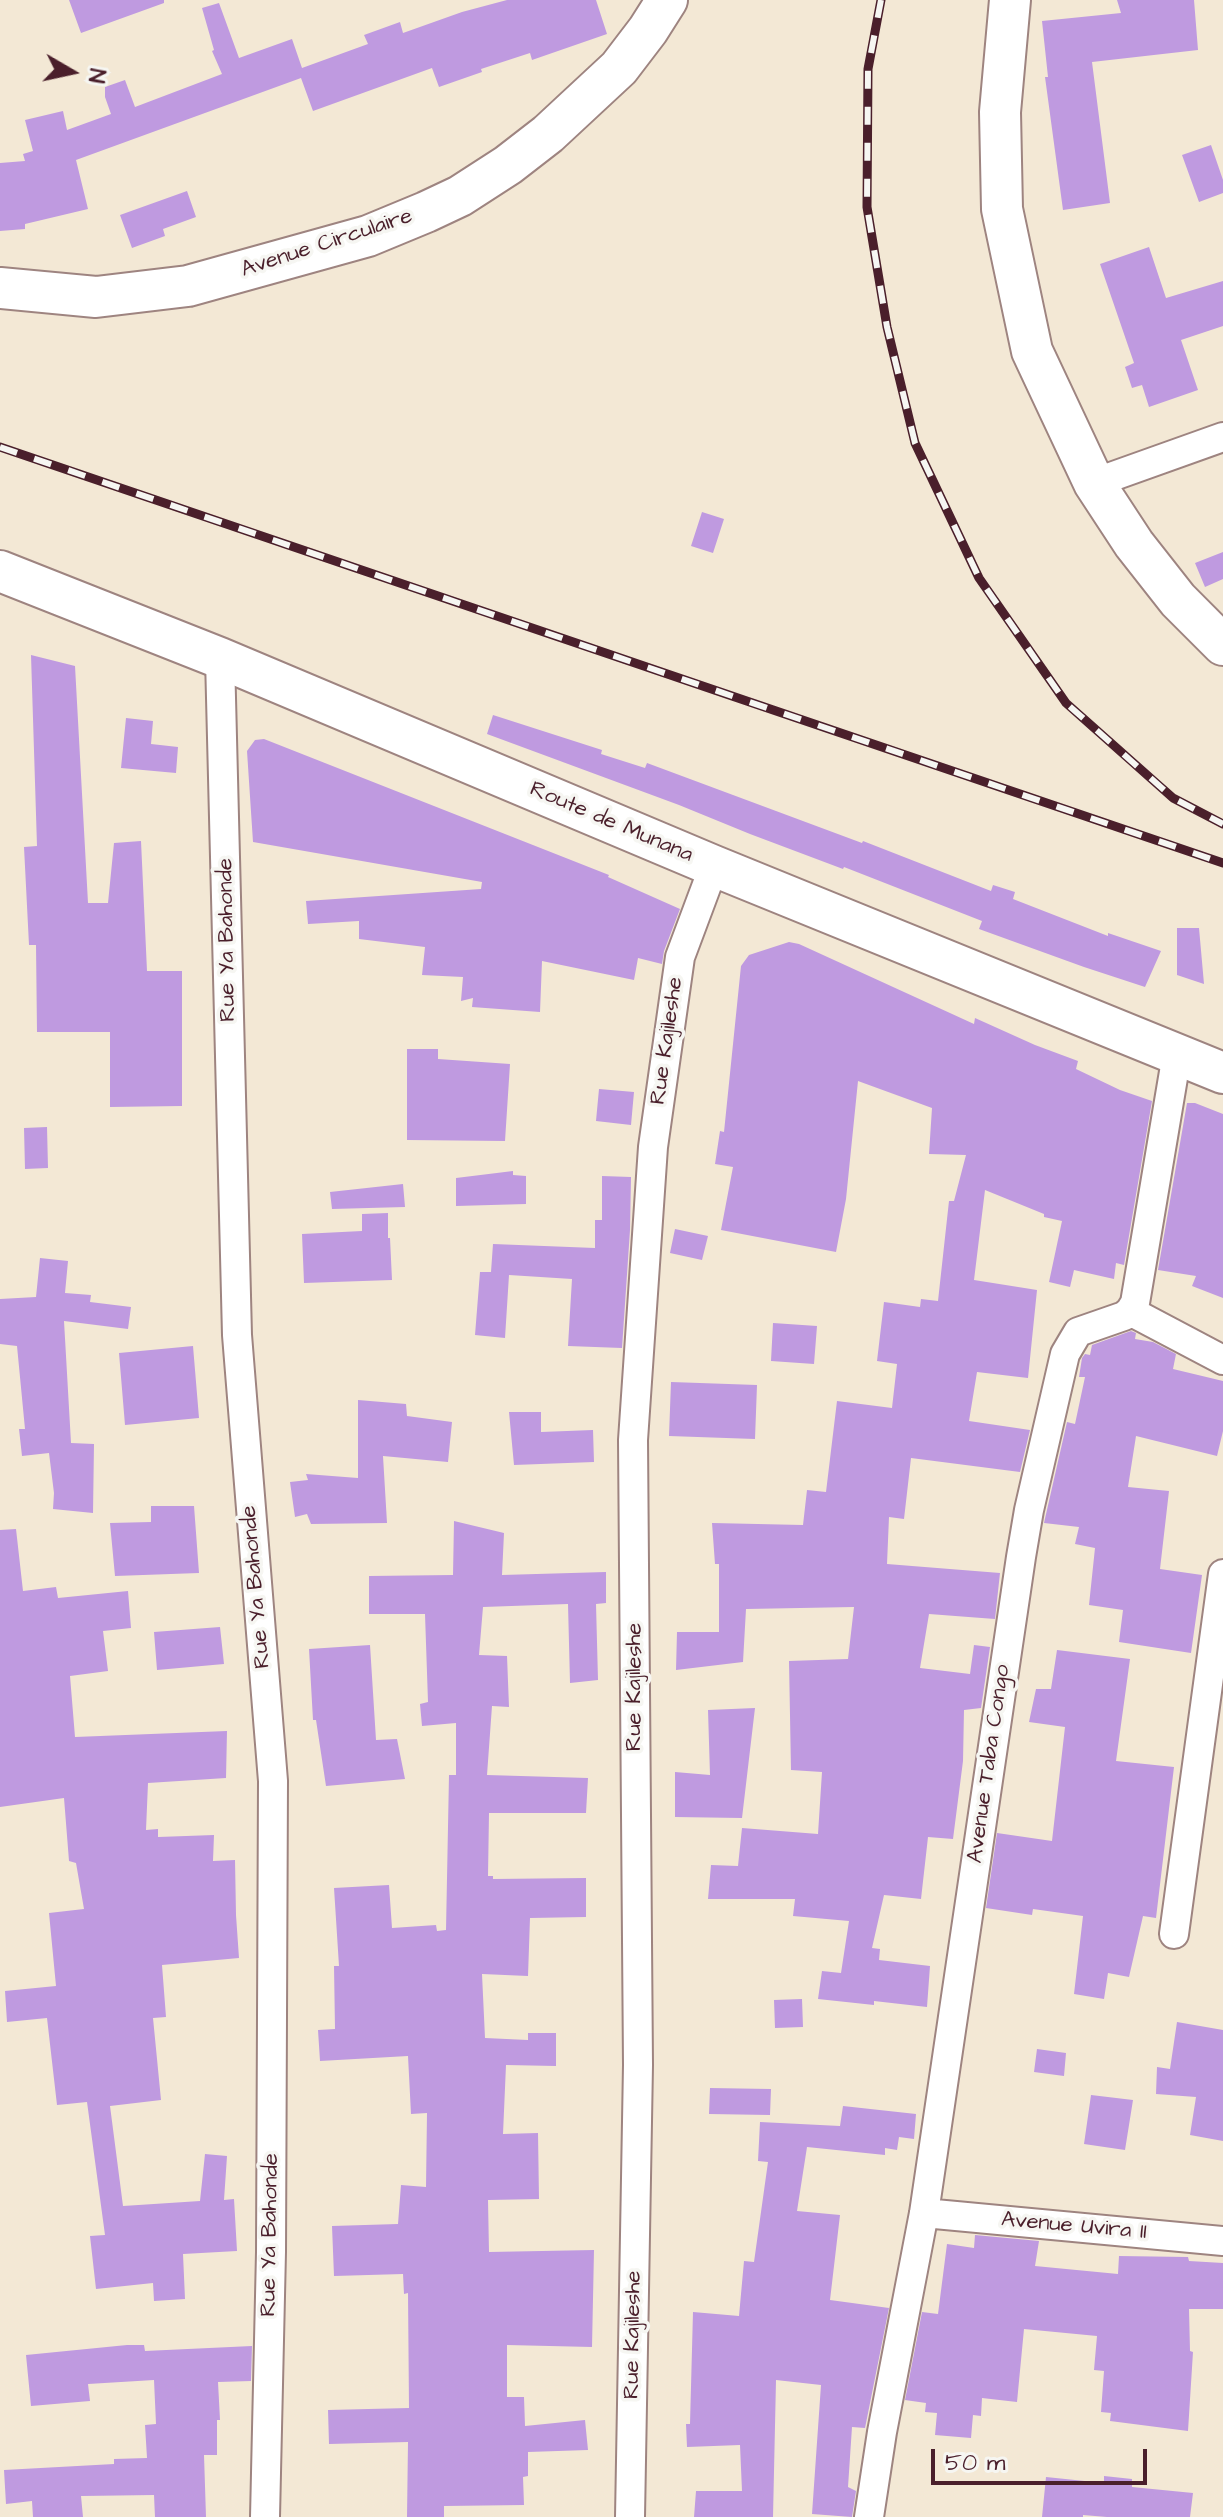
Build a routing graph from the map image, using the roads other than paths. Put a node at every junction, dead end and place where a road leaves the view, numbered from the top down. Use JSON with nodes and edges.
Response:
{"nodes":[{"id":1,"x":667,"y":0,"type":"edge"},
{"id":2,"x":1010,"y":0,"type":"edge"},
{"id":3,"x":0,"y":288,"type":"edge"},
{"id":4,"x":1223,"y":437,"type":"edge"},
{"id":5,"x":1094,"y":483,"type":"junction"},
{"id":6,"x":0,"y":571,"type":"edge"},
{"id":7,"x":1223,"y":645,"type":"edge"},
{"id":8,"x":220,"y":658,"type":"junction"},
{"id":9,"x":714,"y":866,"type":"junction"},
{"id":10,"x":1177,"y":1054,"type":"junction"},
{"id":11,"x":1223,"y":1073,"type":"edge"},
{"id":12,"x":1130,"y":1311,"type":"junction"},
{"id":13,"x":1223,"y":1360,"type":"edge"},
{"id":14,"x":1223,"y":1574,"type":"edge"},
{"id":15,"x":1174,"y":1934,"type":"dead end"},
{"id":16,"x":924,"y":2213,"type":"junction"},
{"id":17,"x":1223,"y":2241,"type":"edge"},
{"id":18,"x":265,"y":2517,"type":"edge"},
{"id":19,"x":630,"y":2517,"type":"edge"},
{"id":20,"x":869,"y":2517,"type":"edge"}],
"edges":[{"from":1,"to":3,"type":"street","name":"Avenue Circulaire"},
{"from":2,"to":5,"type":"street"},
{"from":4,"to":5,"type":"street"},
{"from":5,"to":7,"type":"street"},
{"from":6,"to":8,"type":"street","name":"Route de Munana"},
{"from":8,"to":9,"type":"street","name":"Route de Munana"},
{"from":8,"to":18,"type":"street","name":"Rue Ya Bahonde"},
{"from":9,"to":10,"type":"street","name":"Route de Munana"},
{"from":9,"to":19,"type":"street","name":"Rue Kajileshe"},
{"from":10,"to":11,"type":"street","name":"Route de Munana"},
{"from":10,"to":12,"type":"street"},
{"from":12,"to":13,"type":"street"},
{"from":12,"to":16,"type":"street","name":"Avenue Taba Congo"},
{"from":14,"to":15,"type":"street"},
{"from":16,"to":17,"type":"street","name":"Avenue Uvira II"},
{"from":16,"to":20,"type":"street","name":"Avenue Taba Congo"}]}
